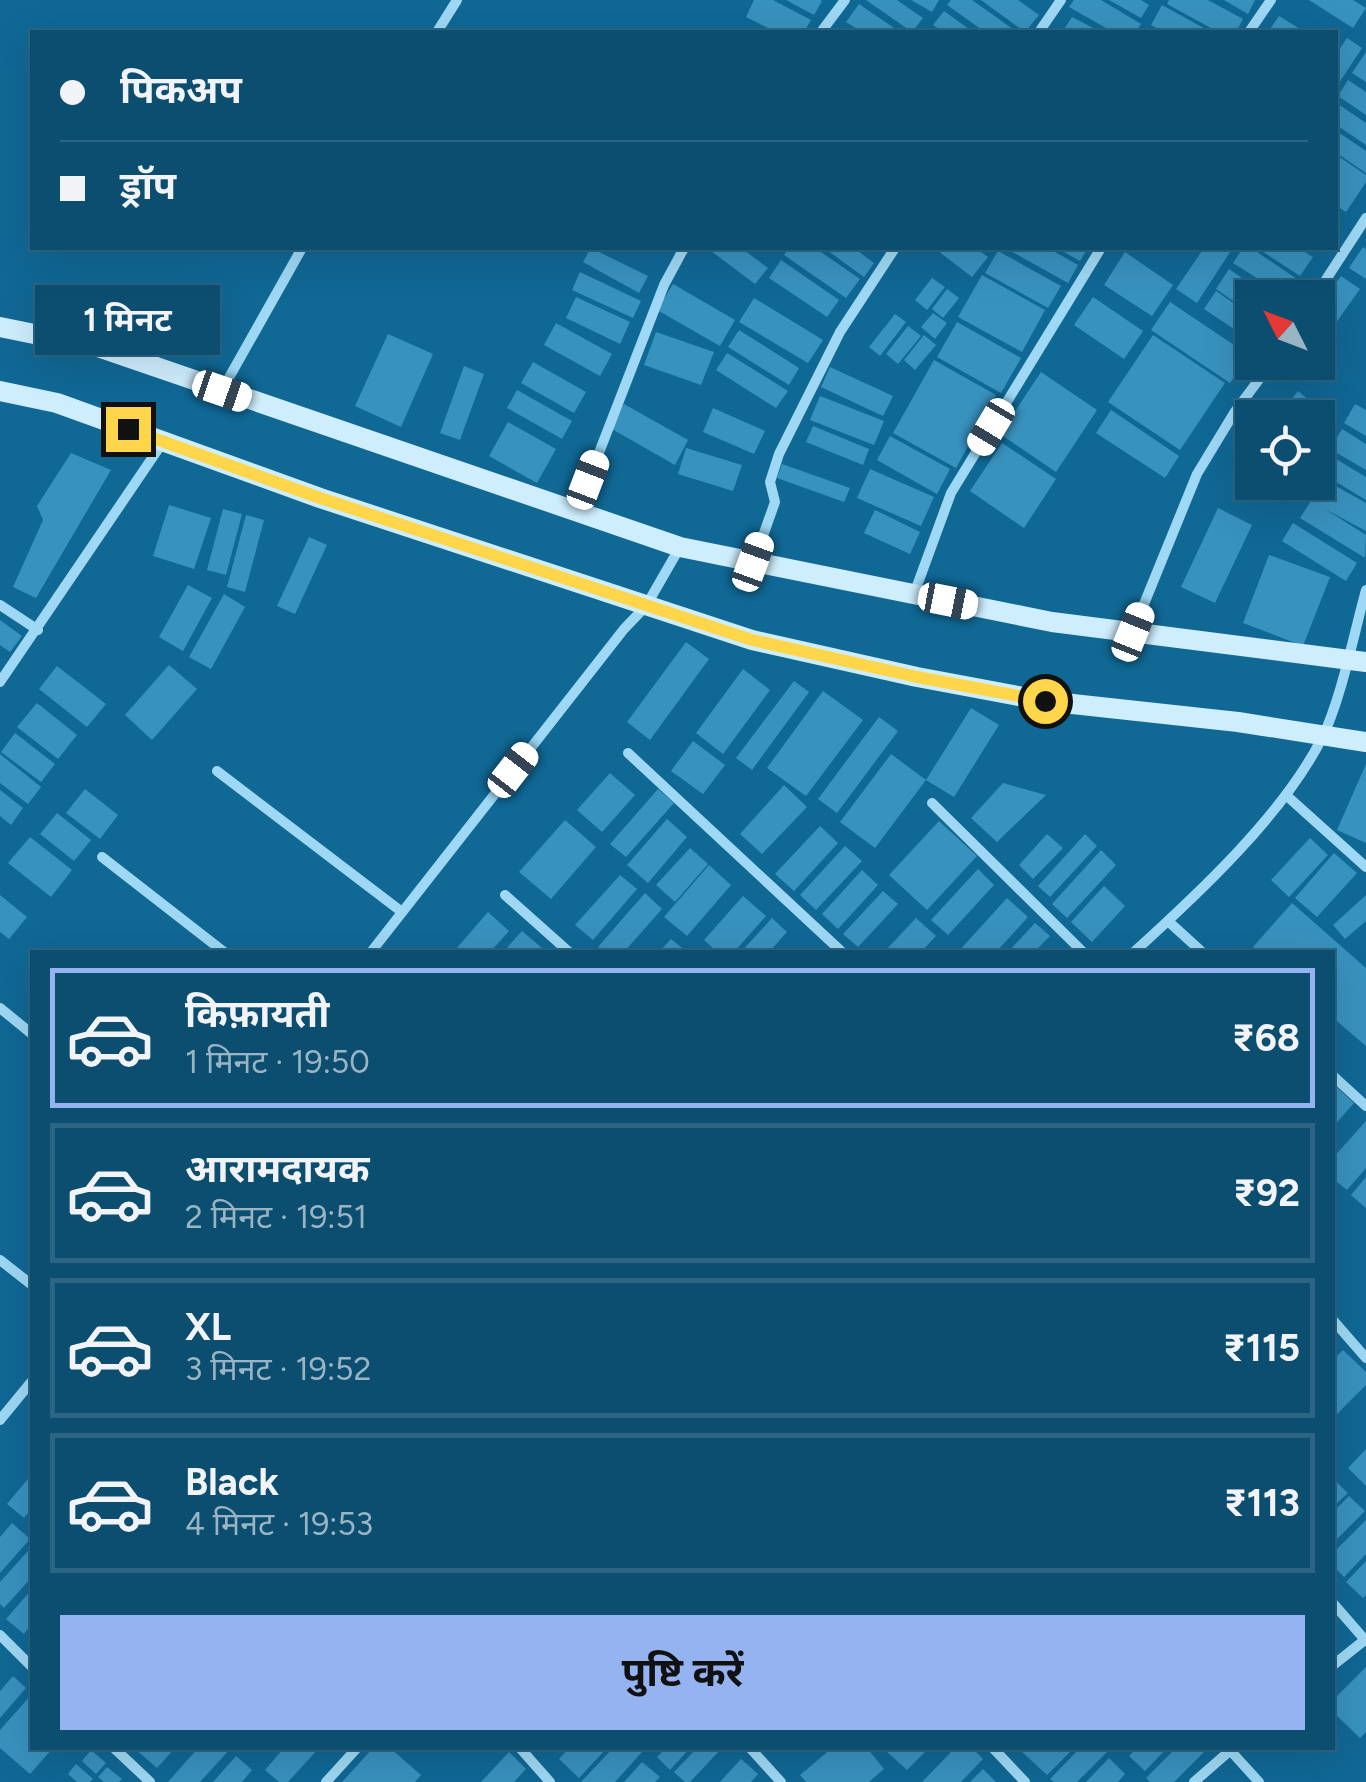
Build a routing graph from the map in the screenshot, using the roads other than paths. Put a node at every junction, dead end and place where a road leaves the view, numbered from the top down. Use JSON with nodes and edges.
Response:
{"nodes":[{"id":1,"x":457,"y":0,"type":"edge"},
{"id":2,"x":844,"y":0,"type":"edge"},
{"id":3,"x":1061,"y":0,"type":"edge"},
{"id":4,"x":1271,"y":0,"type":"edge"},
{"id":5,"x":437,"y":30,"type":"edge"},
{"id":6,"x":823,"y":30,"type":"edge"},
{"id":7,"x":1039,"y":30,"type":"edge"},
{"id":8,"x":1250,"y":30,"type":"edge"},
{"id":9,"x":1366,"y":218,"type":"edge"},
{"id":10,"x":301,"y":250,"type":"edge"},
{"id":11,"x":683,"y":250,"type":"edge"},
{"id":12,"x":894,"y":250,"type":"edge"},
{"id":13,"x":1101,"y":250,"type":"edge"},
{"id":14,"x":1326,"y":280,"type":"edge"},
{"id":15,"x":0,"y":327,"type":"edge"},
{"id":16,"x":1259,"y":380,"type":"edge"},
{"id":17,"x":0,"y":391,"type":"edge"},
{"id":18,"x":222,"y":391,"type":"junction"},
{"id":19,"x":163,"y":442,"type":"junction"},
{"id":20,"x":576,"y":512,"type":"junction"},
{"id":21,"x":680,"y":547,"type":"junction"},
{"id":22,"x":753,"y":562,"type":"junction"},
{"id":23,"x":1366,"y":590,"type":"edge"},
{"id":24,"x":914,"y":594,"type":"junction"},
{"id":25,"x":0,"y":605,"type":"edge"},
{"id":26,"x":646,"y":606,"type":"junction"},
{"id":27,"x":38,"y":630,"type":"junction"},
{"id":28,"x":1133,"y":632,"type":"junction"},
{"id":29,"x":1356,"y":661,"type":"edge"},
{"id":30,"x":0,"y":682,"type":"edge"},
{"id":31,"x":1324,"y":735,"type":"junction"},
{"id":32,"x":1366,"y":742,"type":"edge"},
{"id":33,"x":628,"y":753,"type":"dead end"},
{"id":34,"x":217,"y":771,"type":"dead end"},
{"id":35,"x":1288,"y":796,"type":"junction"},
{"id":36,"x":932,"y":804,"type":"dead end"},
{"id":37,"x":102,"y":857,"type":"dead end"},
{"id":38,"x":1366,"y":867,"type":"edge"},
{"id":39,"x":506,"y":895,"type":"dead end"},
{"id":40,"x":402,"y":912,"type":"junction"},
{"id":41,"x":1168,"y":921,"type":"junction"},
{"id":42,"x":221,"y":950,"type":"edge"},
{"id":43,"x":372,"y":950,"type":"edge"},
{"id":44,"x":567,"y":950,"type":"edge"},
{"id":45,"x":840,"y":950,"type":"edge"},
{"id":46,"x":1080,"y":950,"type":"edge"},
{"id":47,"x":1136,"y":950,"type":"edge"},
{"id":48,"x":1200,"y":950,"type":"edge"},
{"id":49,"x":0,"y":1008,"type":"edge"},
{"id":50,"x":30,"y":1032,"type":"edge"},
{"id":51,"x":1335,"y":1078,"type":"edge"},
{"id":52,"x":1366,"y":1106,"type":"edge"},
{"id":53,"x":0,"y":1260,"type":"edge"},
{"id":54,"x":30,"y":1282,"type":"edge"},
{"id":55,"x":1335,"y":1322,"type":"edge"},
{"id":56,"x":1366,"y":1358,"type":"edge"},
{"id":57,"x":30,"y":1383,"type":"edge"},
{"id":58,"x":0,"y":1420,"type":"edge"},
{"id":59,"x":1335,"y":1605,"type":"edge"},
{"id":60,"x":0,"y":1636,"type":"edge"},
{"id":61,"x":1366,"y":1640,"type":"edge"},
{"id":62,"x":1335,"y":1664,"type":"edge"},
{"id":63,"x":30,"y":1665,"type":"edge"},
{"id":64,"x":116,"y":1750,"type":"edge"},
{"id":65,"x":355,"y":1750,"type":"edge"},
{"id":66,"x":522,"y":1750,"type":"edge"},
{"id":67,"x":752,"y":1750,"type":"edge"},
{"id":68,"x":995,"y":1750,"type":"edge"},
{"id":69,"x":1228,"y":1750,"type":"edge"},
{"id":70,"x":1232,"y":1750,"type":"edge"},
{"id":71,"x":150,"y":1782,"type":"edge"},
{"id":72,"x":326,"y":1782,"type":"edge"},
{"id":73,"x":550,"y":1782,"type":"edge"},
{"id":74,"x":782,"y":1782,"type":"edge"},
{"id":75,"x":1025,"y":1782,"type":"edge"},
{"id":76,"x":1194,"y":1782,"type":"edge"},
{"id":77,"x":1259,"y":1782,"type":"edge"}],
"edges":[{"from":1,"to":5,"type":"street"},
{"from":2,"to":6,"type":"street"},
{"from":3,"to":7,"type":"street"},
{"from":4,"to":8,"type":"street"},
{"from":9,"to":14,"type":"street"},
{"from":10,"to":18,"type":"street"},
{"from":11,"to":20,"type":"street"},
{"from":12,"to":22,"type":"street"},
{"from":13,"to":24,"type":"street"},
{"from":15,"to":18,"type":"main road"},
{"from":16,"to":28,"type":"street"},
{"from":17,"to":19,"type":"main road"},
{"from":18,"to":20,"type":"main road"},
{"from":19,"to":26,"type":"main road"},
{"from":19,"to":27,"type":"street"},
{"from":20,"to":21,"type":"main road"},
{"from":21,"to":22,"type":"main road"},
{"from":21,"to":26,"type":"street"},
{"from":22,"to":24,"type":"main road"},
{"from":23,"to":29,"type":"street"},
{"from":24,"to":28,"type":"main road"},
{"from":25,"to":27,"type":"street"},
{"from":26,"to":31,"type":"main road"},
{"from":26,"to":40,"type":"street"},
{"from":27,"to":30,"type":"street"},
{"from":28,"to":29,"type":"main road"},
{"from":29,"to":31,"type":"street"},
{"from":31,"to":32,"type":"main road"},
{"from":31,"to":35,"type":"street"},
{"from":33,"to":45,"type":"street"},
{"from":34,"to":40,"type":"street"},
{"from":35,"to":38,"type":"street"},
{"from":35,"to":41,"type":"street"},
{"from":36,"to":46,"type":"street"},
{"from":37,"to":42,"type":"street"},
{"from":39,"to":44,"type":"street"},
{"from":40,"to":43,"type":"street"},
{"from":41,"to":47,"type":"street"},
{"from":41,"to":48,"type":"street"},
{"from":49,"to":50,"type":"street"},
{"from":51,"to":52,"type":"street"},
{"from":53,"to":54,"type":"street"},
{"from":55,"to":56,"type":"street"},
{"from":57,"to":58,"type":"street"},
{"from":59,"to":61,"type":"street"},
{"from":60,"to":63,"type":"street"},
{"from":61,"to":62,"type":"street"},
{"from":64,"to":71,"type":"street"},
{"from":65,"to":72,"type":"street"},
{"from":66,"to":73,"type":"street"},
{"from":67,"to":74,"type":"street"},
{"from":68,"to":75,"type":"street"},
{"from":69,"to":76,"type":"street"},
{"from":70,"to":77,"type":"street"}]}
